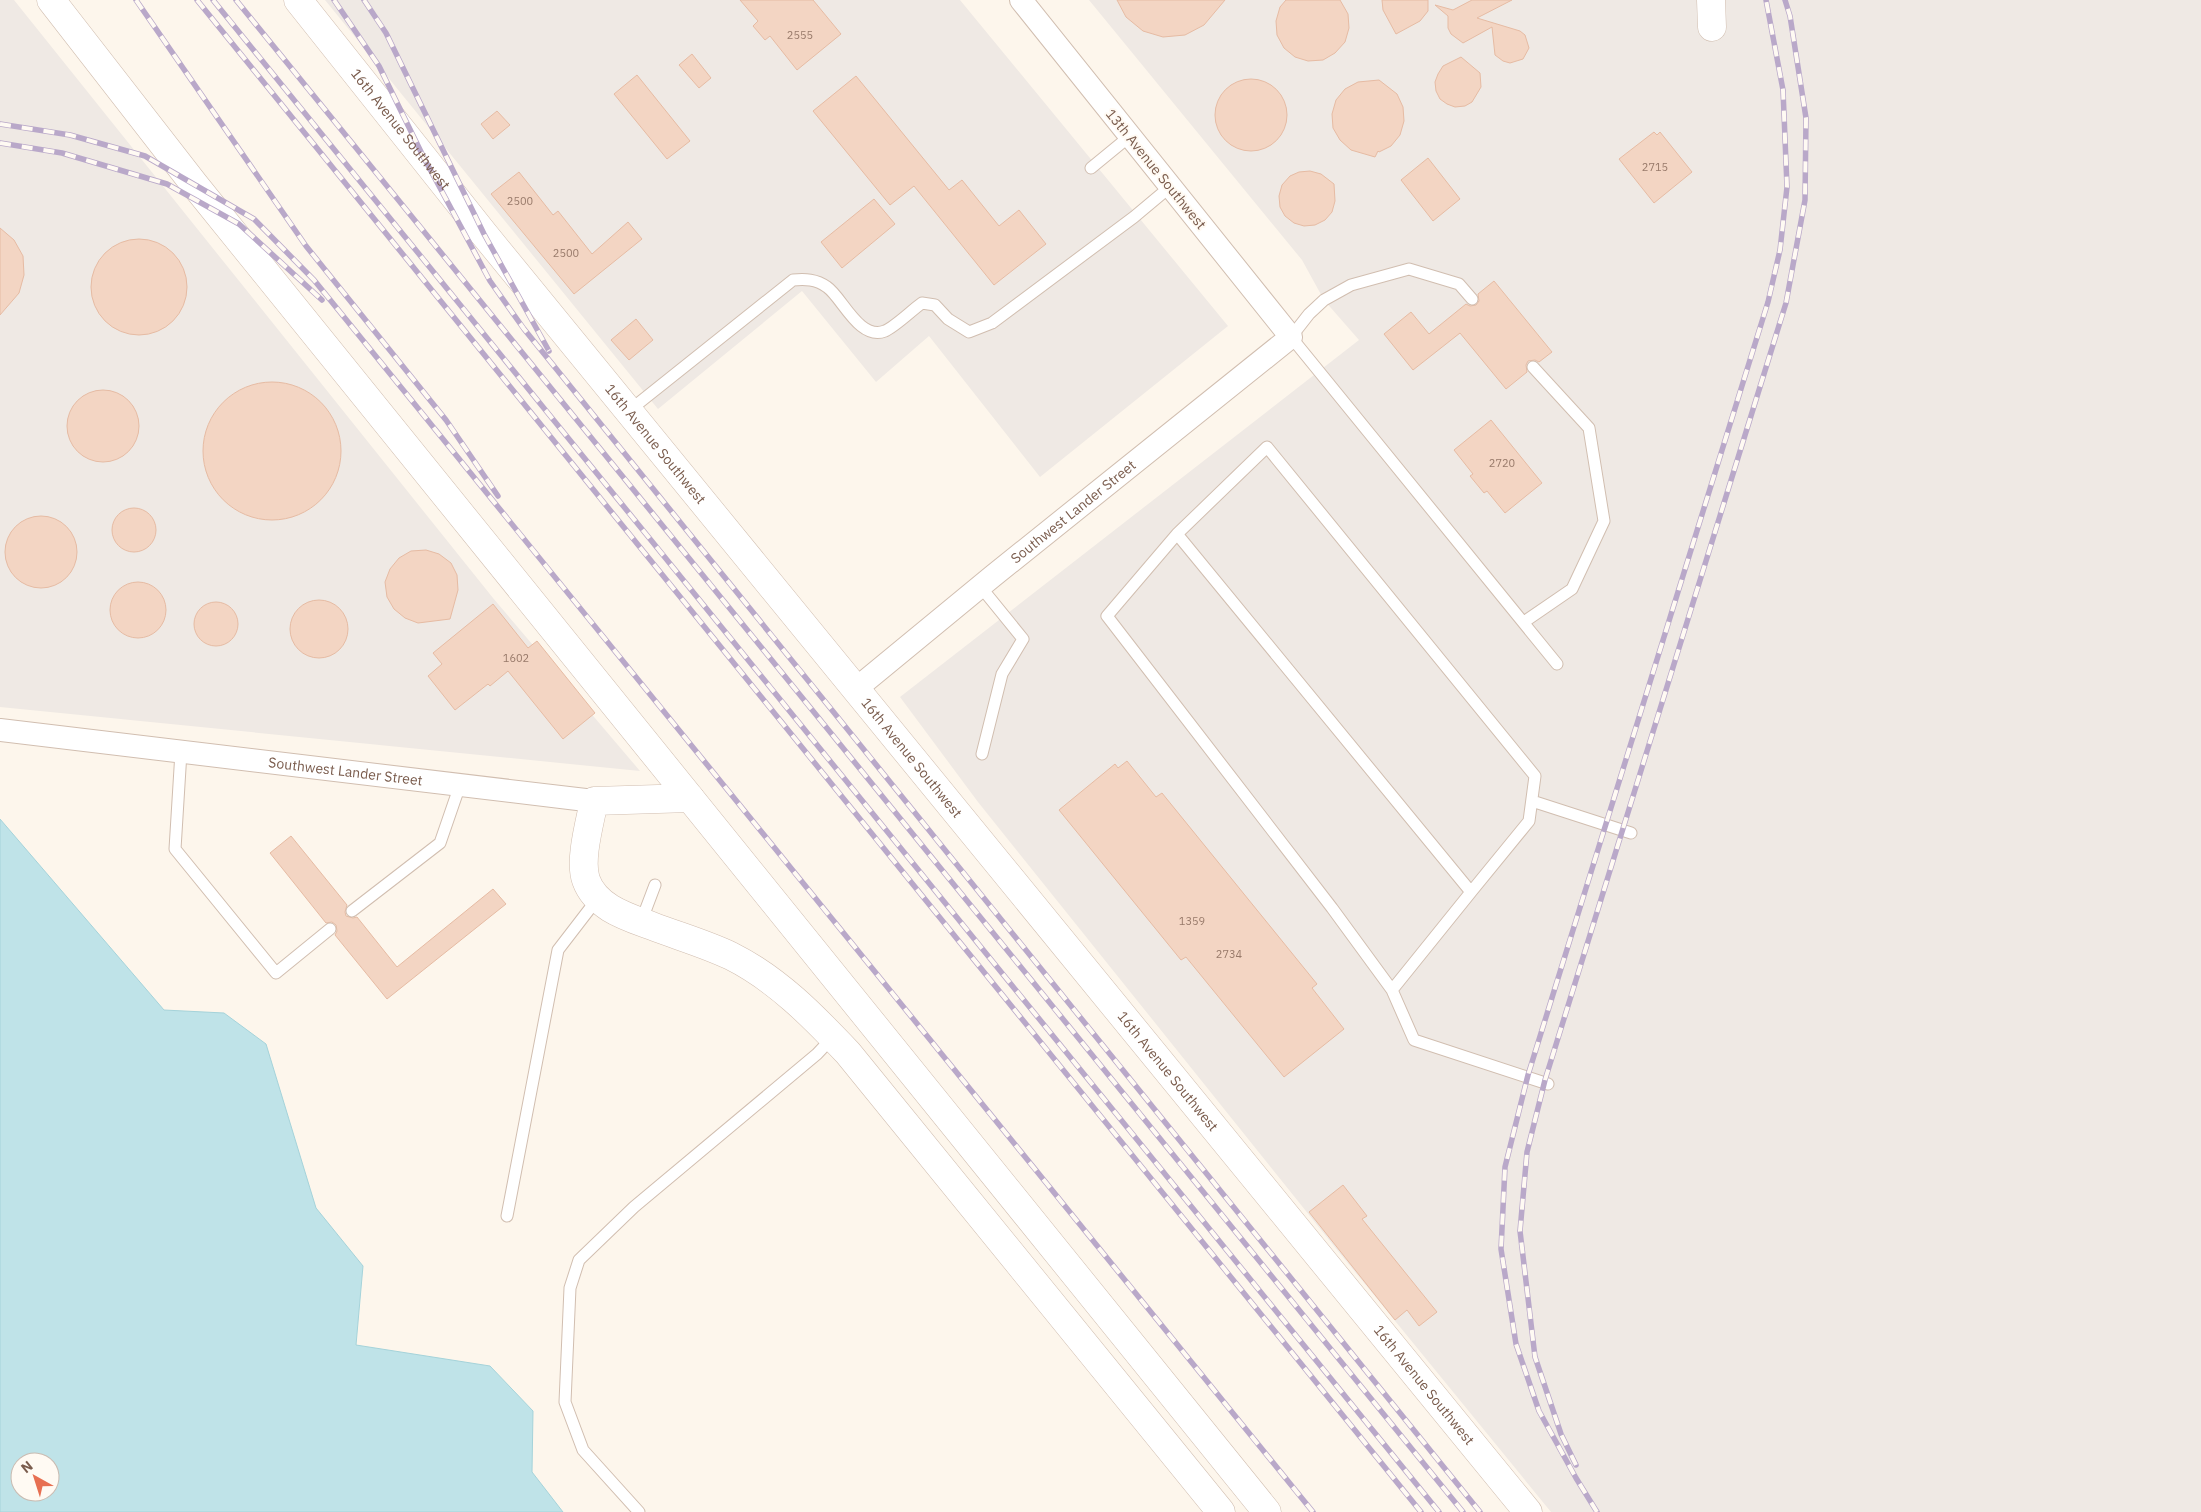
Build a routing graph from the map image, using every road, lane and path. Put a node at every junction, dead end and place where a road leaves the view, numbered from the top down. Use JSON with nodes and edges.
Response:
{"nodes":[{"id":1,"x":51,"y":0,"type":"edge"},
{"id":2,"x":298,"y":0,"type":"edge"},
{"id":3,"x":1021,"y":0,"type":"edge"},
{"id":4,"x":1711,"y":0,"type":"edge"},
{"id":5,"x":1712,"y":27,"type":"dead end"},
{"id":6,"x":1130,"y":136,"type":"junction"},
{"id":7,"x":1091,"y":168,"type":"dead end"},
{"id":8,"x":1171,"y":186,"type":"junction"},
{"id":9,"x":1472,"y":299,"type":"dead end"},
{"id":10,"x":1291,"y":337,"type":"junction"},
{"id":11,"x":1533,"y":367,"type":"dead end"},
{"id":12,"x":630,"y":410,"type":"junction"},
{"id":13,"x":1177,"y":534,"type":"junction"},
{"id":14,"x":980,"y":586,"type":"junction"},
{"id":15,"x":1524,"y":622,"type":"junction"},
{"id":16,"x":1557,"y":664,"type":"dead end"},
{"id":17,"x":857,"y":688,"type":"junction"},
{"id":18,"x":0,"y":730,"type":"edge"},
{"id":19,"x":180,"y":752,"type":"junction"},
{"id":20,"x":982,"y":754,"type":"dead end"},
{"id":21,"x":460,"y":785,"type":"junction"},
{"id":22,"x":690,"y":798,"type":"junction"},
{"id":23,"x":594,"y":801,"type":"junction"},
{"id":24,"x":1532,"y":801,"type":"junction"},
{"id":25,"x":1631,"y":833,"type":"dead end"},
{"id":26,"x":655,"y":885,"type":"dead end"},
{"id":27,"x":1471,"y":892,"type":"junction"},
{"id":28,"x":598,"y":898,"type":"junction"},
{"id":29,"x":352,"y":911,"type":"dead end"},
{"id":30,"x":641,"y":922,"type":"junction"},
{"id":31,"x":330,"y":929,"type":"dead end"},
{"id":32,"x":1392,"y":990,"type":"junction"},
{"id":33,"x":833,"y":1037,"type":"junction"},
{"id":34,"x":1548,"y":1084,"type":"dead end"},
{"id":35,"x":508,"y":1216,"type":"dead end"},
{"id":36,"x":639,"y":1512,"type":"edge"},
{"id":37,"x":1221,"y":1512,"type":"edge"},
{"id":38,"x":1267,"y":1512,"type":"edge"},
{"id":39,"x":1528,"y":1512,"type":"edge"}],
"edges":[{"from":1,"to":22,"type":"street"},
{"from":2,"to":12,"type":"street","name":"16th Avenue Southwest"},
{"from":3,"to":6,"type":"street","name":"13th Avenue Southwest"},
{"from":4,"to":5,"type":"street"},
{"from":6,"to":7,"type":"lane"},
{"from":6,"to":8,"type":"street","name":"13th Avenue Southwest"},
{"from":8,"to":10,"type":"street","name":"13th Avenue Southwest"},
{"from":8,"to":12,"type":"lane"},
{"from":9,"to":10,"type":"lane"},
{"from":10,"to":14,"type":"street","name":"Southwest Lander Street"},
{"from":10,"to":15,"type":"lane"},
{"from":11,"to":15,"type":"lane"},
{"from":12,"to":17,"type":"street","name":"16th Avenue Southwest"},
{"from":13,"to":24,"type":"lane"},
{"from":13,"to":27,"type":"lane"},
{"from":13,"to":32,"type":"lane"},
{"from":14,"to":17,"type":"street","name":"Southwest Lander Street"},
{"from":14,"to":20,"type":"lane"},
{"from":15,"to":16,"type":"lane"},
{"from":17,"to":39,"type":"street","name":"16th Avenue Southwest"},
{"from":18,"to":19,"type":"street","name":"Southwest Lander Street"},
{"from":19,"to":21,"type":"street","name":"Southwest Lander Street"},
{"from":19,"to":31,"type":"lane"},
{"from":21,"to":23,"type":"street","name":"Southwest Lander Street"},
{"from":21,"to":29,"type":"lane"},
{"from":22,"to":23,"type":"street","name":"Southwest Lander Street"},
{"from":22,"to":38,"type":"street"},
{"from":23,"to":28,"type":"street"},
{"from":24,"to":25,"type":"lane"},
{"from":24,"to":27,"type":"lane"},
{"from":26,"to":30,"type":"lane"},
{"from":27,"to":32,"type":"lane"},
{"from":28,"to":30,"type":"street"},
{"from":28,"to":35,"type":"lane"},
{"from":30,"to":33,"type":"street"},
{"from":32,"to":34,"type":"lane"},
{"from":33,"to":36,"type":"lane"},
{"from":33,"to":37,"type":"street"}]}
